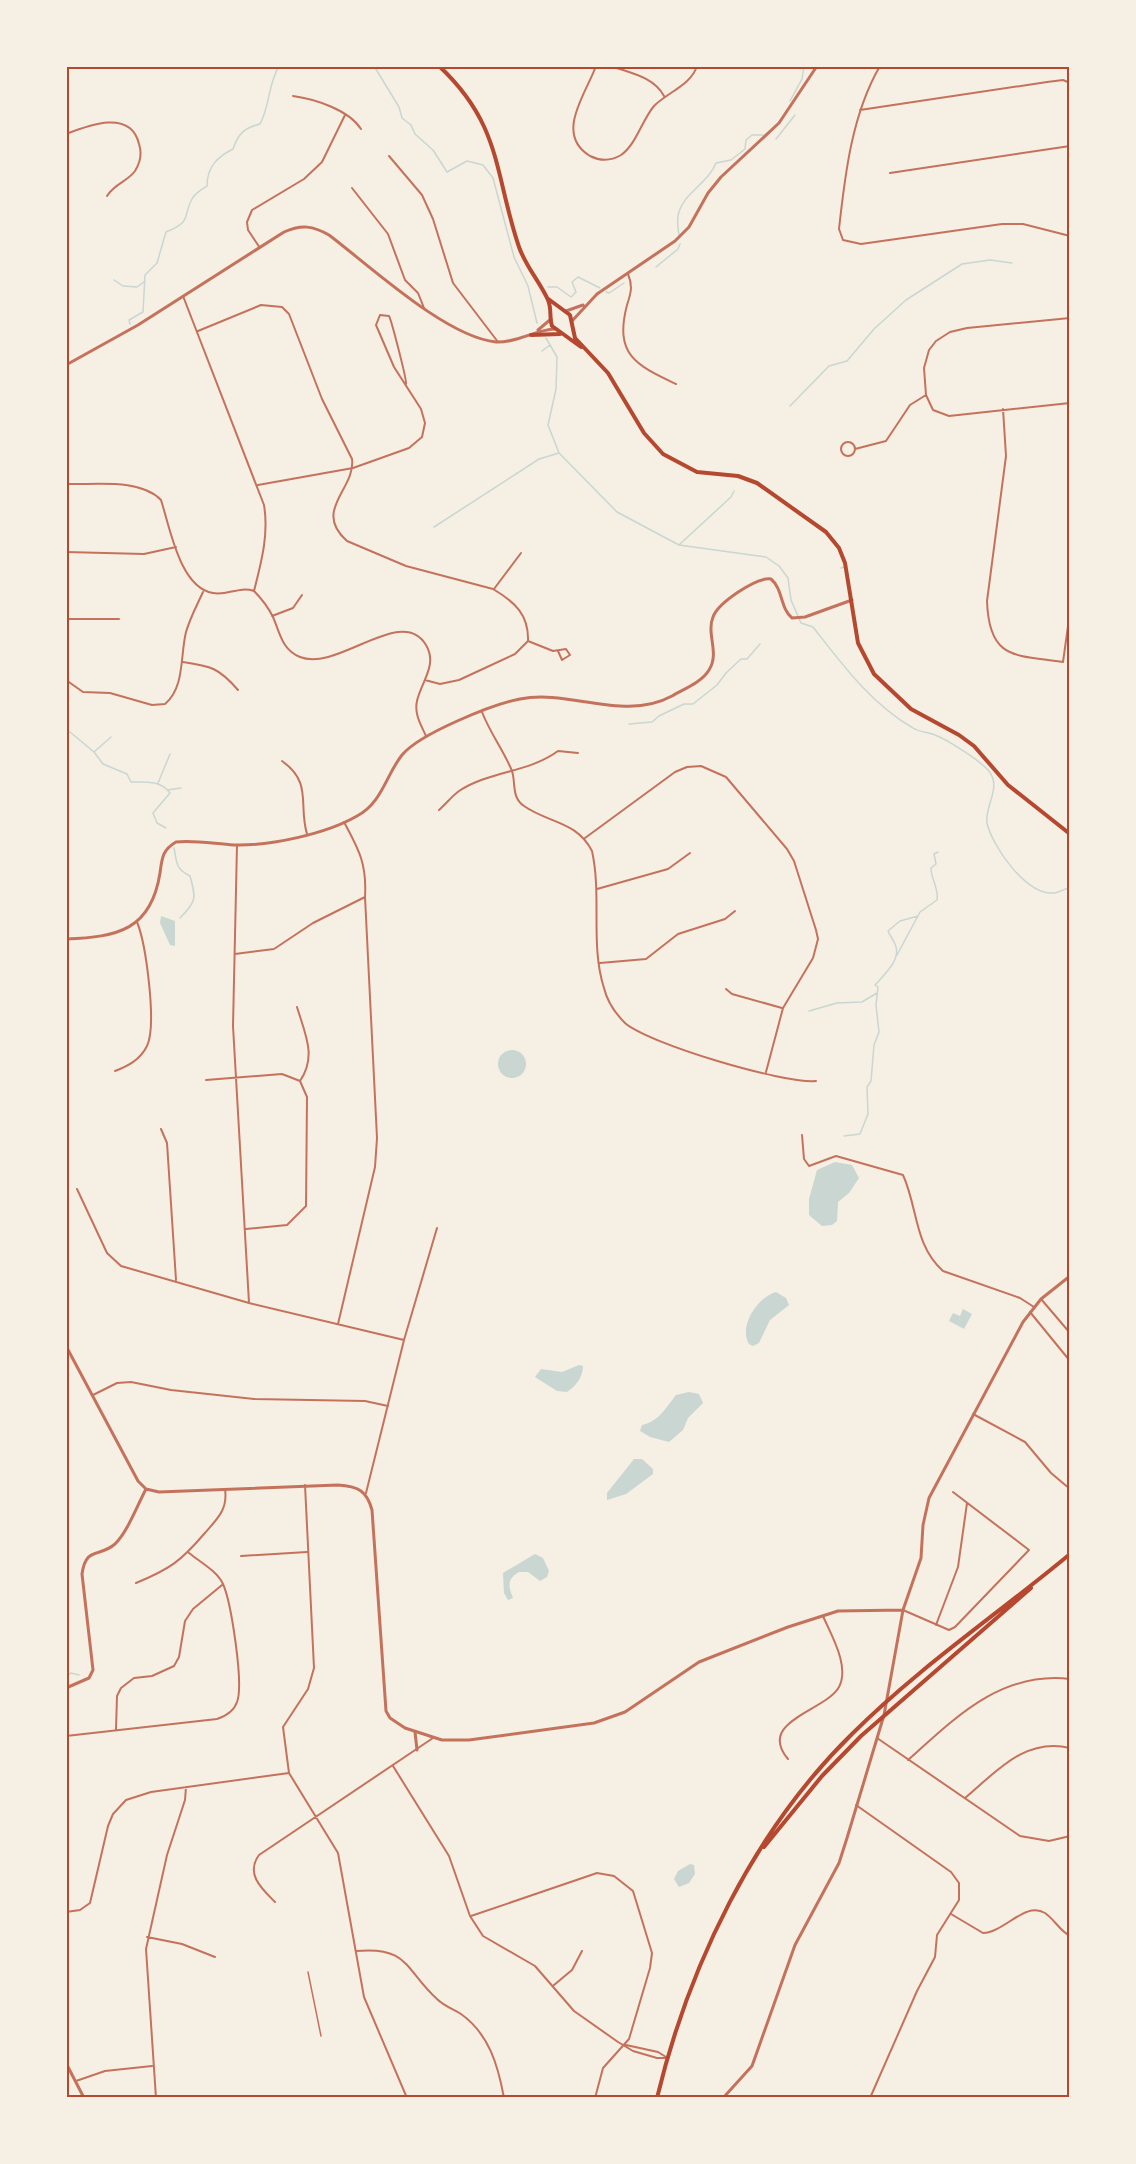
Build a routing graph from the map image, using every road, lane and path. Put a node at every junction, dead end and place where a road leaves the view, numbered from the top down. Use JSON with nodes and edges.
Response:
{"nodes":[{"id":1,"x":439,"y":66,"type":"edge"},
{"id":2,"x":596,"y":66,"type":"edge"},
{"id":3,"x":611,"y":66,"type":"edge"},
{"id":4,"x":697,"y":66,"type":"edge"},
{"id":5,"x":817,"y":66,"type":"edge"},
{"id":6,"x":880,"y":66,"type":"edge"},
{"id":7,"x":1070,"y":83,"type":"edge"},
{"id":8,"x":293,"y":96,"type":"dead end"},
{"id":9,"x":665,"y":97,"type":"junction"},
{"id":10,"x":860,"y":110,"type":"junction"},
{"id":11,"x":345,"y":115,"type":"junction"},
{"id":12,"x":361,"y":129,"type":"dead end"},
{"id":13,"x":66,"y":134,"type":"edge"},
{"id":14,"x":1070,"y":146,"type":"edge"},
{"id":15,"x":389,"y":156,"type":"dead end"},
{"id":16,"x":890,"y":173,"type":"dead end"},
{"id":17,"x":352,"y":188,"type":"dead end"},
{"id":18,"x":107,"y":196,"type":"dead end"},
{"id":19,"x":1070,"y":236,"type":"edge"},
{"id":20,"x":260,"y":248,"type":"junction"},
{"id":21,"x":628,"y":274,"type":"junction"},
{"id":22,"x":183,"y":296,"type":"junction"},
{"id":23,"x":547,"y":298,"type":"junction"},
{"id":24,"x":585,"y":304,"type":"junction"},
{"id":25,"x":424,"y":308,"type":"junction"},
{"id":26,"x":564,"y":311,"type":"junction"},
{"id":27,"x":551,"y":317,"type":"junction"},
{"id":28,"x":1070,"y":318,"type":"edge"},
{"id":29,"x":571,"y":323,"type":"junction"},
{"id":30,"x":198,"y":331,"type":"junction"},
{"id":31,"x":558,"y":331,"type":"junction"},
{"id":32,"x":533,"y":334,"type":"junction"},
{"id":33,"x":498,"y":342,"type":"junction"},
{"id":34,"x":587,"y":350,"type":"junction"},
{"id":35,"x":66,"y":365,"type":"edge"},
{"id":36,"x":406,"y":384,"type":"junction"},
{"id":37,"x":676,"y":384,"type":"dead end"},
{"id":38,"x":926,"y":395,"type":"junction"},
{"id":39,"x":1070,"y":403,"type":"edge"},
{"id":40,"x":1003,"y":409,"type":"junction"},
{"id":41,"x":855,"y":448,"type":"junction"},
{"id":42,"x":353,"y":468,"type":"junction"},
{"id":43,"x":66,"y":484,"type":"edge"},
{"id":44,"x":258,"y":485,"type":"junction"},
{"id":45,"x":176,"y":547,"type":"junction"},
{"id":46,"x":66,"y":552,"type":"edge"},
{"id":47,"x":521,"y":553,"type":"dead end"},
{"id":48,"x":493,"y":589,"type":"junction"},
{"id":49,"x":204,"y":591,"type":"junction"},
{"id":50,"x":254,"y":591,"type":"junction"},
{"id":51,"x":302,"y":595,"type":"dead end"},
{"id":52,"x":852,"y":600,"type":"junction"},
{"id":53,"x":1070,"y":612,"type":"edge"},
{"id":54,"x":272,"y":616,"type":"junction"},
{"id":55,"x":66,"y":619,"type":"edge"},
{"id":56,"x":119,"y":619,"type":"dead end"},
{"id":57,"x":528,"y":641,"type":"junction"},
{"id":58,"x":558,"y":651,"type":"junction"},
{"id":59,"x":183,"y":662,"type":"junction"},
{"id":60,"x":66,"y":680,"type":"edge"},
{"id":61,"x":425,"y":680,"type":"junction"},
{"id":62,"x":238,"y":690,"type":"dead end"},
{"id":63,"x":482,"y":712,"type":"junction"},
{"id":64,"x":426,"y":736,"type":"junction"},
{"id":65,"x":578,"y":753,"type":"dead end"},
{"id":66,"x":282,"y":761,"type":"dead end"},
{"id":67,"x":513,"y":772,"type":"junction"},
{"id":68,"x":439,"y":810,"type":"dead end"},
{"id":69,"x":344,"y":822,"type":"junction"},
{"id":70,"x":306,"y":834,"type":"junction"},
{"id":71,"x":1070,"y":834,"type":"edge"},
{"id":72,"x":585,"y":838,"type":"junction"},
{"id":73,"x":237,"y":845,"type":"junction"},
{"id":74,"x":690,"y":853,"type":"dead end"},
{"id":75,"x":597,"y":888,"type":"junction"},
{"id":76,"x":364,"y":897,"type":"junction"},
{"id":77,"x":735,"y":910,"type":"dead end"},
{"id":78,"x":137,"y":922,"type":"junction"},
{"id":79,"x":66,"y":939,"type":"edge"},
{"id":80,"x":235,"y":954,"type":"junction"},
{"id":81,"x":600,"y":963,"type":"junction"},
{"id":82,"x":726,"y":989,"type":"dead end"},
{"id":83,"x":297,"y":1007,"type":"dead end"},
{"id":84,"x":783,"y":1008,"type":"junction"},
{"id":85,"x":114,"y":1071,"type":"dead end"},
{"id":86,"x":766,"y":1072,"type":"junction"},
{"id":87,"x":235,"y":1078,"type":"junction"},
{"id":88,"x":206,"y":1080,"type":"dead end"},
{"id":89,"x":300,"y":1081,"type":"junction"},
{"id":90,"x":816,"y":1081,"type":"dead end"},
{"id":91,"x":161,"y":1129,"type":"dead end"},
{"id":92,"x":802,"y":1135,"type":"dead end"},
{"id":93,"x":77,"y":1189,"type":"dead end"},
{"id":94,"x":437,"y":1228,"type":"dead end"},
{"id":95,"x":245,"y":1229,"type":"junction"},
{"id":96,"x":1070,"y":1276,"type":"edge"},
{"id":97,"x":176,"y":1280,"type":"junction"},
{"id":98,"x":1041,"y":1299,"type":"junction"},
{"id":99,"x":249,"y":1303,"type":"junction"},
{"id":100,"x":1034,"y":1307,"type":"junction"},
{"id":101,"x":1030,"y":1312,"type":"junction"},
{"id":102,"x":338,"y":1324,"type":"junction"},
{"id":103,"x":1070,"y":1333,"type":"edge"},
{"id":104,"x":404,"y":1340,"type":"junction"},
{"id":105,"x":66,"y":1347,"type":"edge"},
{"id":106,"x":1070,"y":1361,"type":"edge"},
{"id":107,"x":93,"y":1395,"type":"junction"},
{"id":108,"x":388,"y":1406,"type":"junction"},
{"id":109,"x":973,"y":1414,"type":"junction"},
{"id":110,"x":305,"y":1485,"type":"junction"},
{"id":111,"x":1070,"y":1489,"type":"edge"},
{"id":112,"x":146,"y":1490,"type":"junction"},
{"id":113,"x":225,"y":1490,"type":"junction"},
{"id":114,"x":953,"y":1492,"type":"dead end"},
{"id":115,"x":366,"y":1493,"type":"junction"},
{"id":116,"x":967,"y":1503,"type":"junction"},
{"id":117,"x":308,"y":1552,"type":"junction"},
{"id":118,"x":189,"y":1553,"type":"junction"},
{"id":119,"x":1070,"y":1554,"type":"edge"},
{"id":120,"x":241,"y":1556,"type":"dead end"},
{"id":121,"x":136,"y":1583,"type":"dead end"},
{"id":122,"x":223,"y":1584,"type":"junction"},
{"id":123,"x":1034,"y":1584,"type":"junction"},
{"id":124,"x":903,"y":1610,"type":"junction"},
{"id":125,"x":823,"y":1616,"type":"junction"},
{"id":126,"x":935,"y":1626,"type":"junction"},
{"id":127,"x":1070,"y":1679,"type":"edge"},
{"id":128,"x":66,"y":1688,"type":"edge"},
{"id":129,"x":886,"y":1703,"type":"junction"},
{"id":130,"x":884,"y":1715,"type":"junction"},
{"id":131,"x":116,"y":1729,"type":"junction"},
{"id":132,"x":415,"y":1732,"type":"junction"},
{"id":133,"x":66,"y":1736,"type":"edge"},
{"id":134,"x":433,"y":1738,"type":"junction"},
{"id":135,"x":877,"y":1738,"type":"junction"},
{"id":136,"x":1070,"y":1748,"type":"edge"},
{"id":137,"x":417,"y":1750,"type":"junction"},
{"id":138,"x":788,"y":1759,"type":"dead end"},
{"id":139,"x":908,"y":1760,"type":"junction"},
{"id":140,"x":393,"y":1766,"type":"junction"},
{"id":141,"x":289,"y":1773,"type":"junction"},
{"id":142,"x":186,"y":1787,"type":"junction"},
{"id":143,"x":964,"y":1799,"type":"junction"},
{"id":144,"x":856,"y":1805,"type":"junction"},
{"id":145,"x":316,"y":1816,"type":"junction"},
{"id":146,"x":1070,"y":1836,"type":"edge"},
{"id":147,"x":764,"y":1847,"type":"junction"},
{"id":148,"x":275,"y":1902,"type":"dead end"},
{"id":149,"x":66,"y":1912,"type":"edge"},
{"id":150,"x":951,"y":1914,"type":"junction"},
{"id":151,"x":470,"y":1916,"type":"junction"},
{"id":152,"x":1070,"y":1936,"type":"edge"},
{"id":153,"x":147,"y":1937,"type":"junction"},
{"id":154,"x":356,"y":1951,"type":"junction"},
{"id":155,"x":582,"y":1951,"type":"dead end"},
{"id":156,"x":215,"y":1957,"type":"dead end"},
{"id":157,"x":308,"y":1972,"type":"dead end"},
{"id":158,"x":554,"y":1985,"type":"junction"},
{"id":159,"x":321,"y":2036,"type":"dead end"},
{"id":160,"x":623,"y":2045,"type":"junction"},
{"id":161,"x":667,"y":2058,"type":"junction"},
{"id":162,"x":66,"y":2063,"type":"edge"},
{"id":163,"x":152,"y":2066,"type":"junction"},
{"id":164,"x":76,"y":2081,"type":"junction"},
{"id":165,"x":84,"y":2098,"type":"edge"},
{"id":166,"x":156,"y":2098,"type":"edge"},
{"id":167,"x":407,"y":2098,"type":"edge"},
{"id":168,"x":504,"y":2098,"type":"edge"},
{"id":169,"x":595,"y":2098,"type":"edge"},
{"id":170,"x":657,"y":2098,"type":"edge"},
{"id":171,"x":723,"y":2098,"type":"edge"},
{"id":172,"x":870,"y":2098,"type":"edge"}],
"edges":[{"from":1,"to":23,"type":"main road"},
{"from":2,"to":9,"type":"street"},
{"from":3,"to":9,"type":"street"},
{"from":4,"to":9,"type":"street"},
{"from":5,"to":21,"type":"street"},
{"from":6,"to":10,"type":"street"},
{"from":7,"to":10,"type":"street"},
{"from":8,"to":11,"type":"street"},
{"from":10,"to":19,"type":"street"},
{"from":11,"to":12,"type":"street"},
{"from":11,"to":20,"type":"street"},
{"from":13,"to":18,"type":"street"},
{"from":14,"to":16,"type":"street"},
{"from":15,"to":33,"type":"street"},
{"from":17,"to":25,"type":"street"},
{"from":20,"to":22,"type":"street"},
{"from":20,"to":25,"type":"street"},
{"from":21,"to":24,"type":"street"},
{"from":21,"to":37,"type":"street"},
{"from":22,"to":30,"type":"street"},
{"from":22,"to":35,"type":"street"},
{"from":23,"to":26,"type":"main road"},
{"from":23,"to":27,"type":"main road"},
{"from":24,"to":26,"type":"street"},
{"from":24,"to":29,"type":"street"},
{"from":25,"to":33,"type":"street"},
{"from":26,"to":27,"type":"main road"},
{"from":26,"to":29,"type":"main road"},
{"from":27,"to":31,"type":"main road"},
{"from":27,"to":32,"type":"street"},
{"from":28,"to":38,"type":"street"},
{"from":29,"to":31,"type":"main road"},
{"from":29,"to":34,"type":"main road"},
{"from":30,"to":42,"type":"street"},
{"from":30,"to":44,"type":"street"},
{"from":31,"to":32,"type":"main road"},
{"from":31,"to":32,"type":"street"},
{"from":31,"to":34,"type":"main road"},
{"from":32,"to":33,"type":"street"},
{"from":34,"to":52,"type":"main road"},
{"from":36,"to":36,"type":"street"},
{"from":36,"to":42,"type":"street"},
{"from":38,"to":40,"type":"street"},
{"from":38,"to":41,"type":"street"},
{"from":39,"to":40,"type":"street"},
{"from":40,"to":53,"type":"street"},
{"from":41,"to":41,"type":"street"},
{"from":42,"to":44,"type":"street"},
{"from":42,"to":48,"type":"street"},
{"from":43,"to":45,"type":"street"},
{"from":44,"to":50,"type":"street"},
{"from":45,"to":46,"type":"street"},
{"from":45,"to":49,"type":"street"},
{"from":47,"to":48,"type":"street"},
{"from":48,"to":57,"type":"street"},
{"from":49,"to":50,"type":"street"},
{"from":49,"to":59,"type":"street"},
{"from":50,"to":54,"type":"street"},
{"from":51,"to":54,"type":"street"},
{"from":52,"to":63,"type":"street"},
{"from":52,"to":71,"type":"main road"},
{"from":54,"to":61,"type":"street"},
{"from":55,"to":56,"type":"street"},
{"from":57,"to":58,"type":"street"},
{"from":57,"to":61,"type":"street"},
{"from":58,"to":58,"type":"street"},
{"from":59,"to":60,"type":"street"},
{"from":59,"to":62,"type":"street"},
{"from":61,"to":64,"type":"street"},
{"from":63,"to":64,"type":"street"},
{"from":63,"to":67,"type":"street"},
{"from":64,"to":69,"type":"street"},
{"from":65,"to":67,"type":"street"},
{"from":66,"to":70,"type":"street"},
{"from":67,"to":68,"type":"street"},
{"from":67,"to":72,"type":"street"},
{"from":69,"to":70,"type":"street"},
{"from":69,"to":76,"type":"street"},
{"from":70,"to":73,"type":"street"},
{"from":72,"to":75,"type":"street"},
{"from":72,"to":84,"type":"street"},
{"from":73,"to":78,"type":"street"},
{"from":73,"to":80,"type":"street"},
{"from":74,"to":75,"type":"street"},
{"from":75,"to":81,"type":"street"},
{"from":76,"to":80,"type":"street"},
{"from":76,"to":102,"type":"street"},
{"from":77,"to":81,"type":"street"},
{"from":78,"to":79,"type":"street"},
{"from":78,"to":85,"type":"street"},
{"from":80,"to":87,"type":"street"},
{"from":81,"to":86,"type":"street"},
{"from":82,"to":84,"type":"street"},
{"from":83,"to":89,"type":"street"},
{"from":84,"to":86,"type":"street"},
{"from":86,"to":90,"type":"street"},
{"from":87,"to":88,"type":"street"},
{"from":87,"to":89,"type":"street"},
{"from":87,"to":95,"type":"street"},
{"from":89,"to":95,"type":"street"},
{"from":91,"to":97,"type":"street"},
{"from":92,"to":100,"type":"street"},
{"from":93,"to":97,"type":"street"},
{"from":94,"to":104,"type":"street"},
{"from":95,"to":99,"type":"street"},
{"from":96,"to":98,"type":"street"},
{"from":97,"to":99,"type":"street"},
{"from":98,"to":100,"type":"street"},
{"from":98,"to":103,"type":"street"},
{"from":99,"to":102,"type":"street"},
{"from":100,"to":101,"type":"street"},
{"from":101,"to":106,"type":"street"},
{"from":101,"to":109,"type":"street"},
{"from":102,"to":104,"type":"street"},
{"from":104,"to":108,"type":"street"},
{"from":105,"to":107,"type":"street"},
{"from":107,"to":108,"type":"street"},
{"from":107,"to":112,"type":"street"},
{"from":108,"to":115,"type":"street"},
{"from":109,"to":111,"type":"street"},
{"from":109,"to":124,"type":"street"},
{"from":110,"to":113,"type":"street"},
{"from":110,"to":115,"type":"street"},
{"from":110,"to":117,"type":"street"},
{"from":112,"to":113,"type":"street"},
{"from":112,"to":128,"type":"street"},
{"from":113,"to":118,"type":"street"},
{"from":114,"to":116,"type":"street"},
{"from":115,"to":132,"type":"street"},
{"from":116,"to":126,"type":"street"},
{"from":116,"to":126,"type":"street"},
{"from":117,"to":120,"type":"street"},
{"from":117,"to":141,"type":"street"},
{"from":118,"to":121,"type":"street"},
{"from":118,"to":122,"type":"street"},
{"from":119,"to":123,"type":"main road"},
{"from":122,"to":131,"type":"street"},
{"from":122,"to":131,"type":"street"},
{"from":123,"to":129,"type":"main road"},
{"from":123,"to":130,"type":"main road"},
{"from":124,"to":125,"type":"street"},
{"from":124,"to":126,"type":"street"},
{"from":124,"to":129,"type":"street"},
{"from":125,"to":134,"type":"street"},
{"from":125,"to":138,"type":"street"},
{"from":127,"to":139,"type":"street"},
{"from":129,"to":130,"type":"street"},
{"from":129,"to":147,"type":"main road"},
{"from":130,"to":135,"type":"street"},
{"from":130,"to":147,"type":"main road"},
{"from":131,"to":133,"type":"street"},
{"from":132,"to":134,"type":"street"},
{"from":132,"to":137,"type":"street"},
{"from":134,"to":137,"type":"street"},
{"from":135,"to":139,"type":"street"},
{"from":135,"to":144,"type":"street"},
{"from":136,"to":143,"type":"street"},
{"from":137,"to":140,"type":"street"},
{"from":139,"to":143,"type":"street"},
{"from":140,"to":145,"type":"street"},
{"from":140,"to":151,"type":"street"},
{"from":141,"to":142,"type":"street"},
{"from":141,"to":145,"type":"street"},
{"from":142,"to":149,"type":"street"},
{"from":142,"to":153,"type":"street"},
{"from":143,"to":146,"type":"street"},
{"from":144,"to":150,"type":"street"},
{"from":144,"to":171,"type":"street"},
{"from":145,"to":148,"type":"street"},
{"from":145,"to":154,"type":"street"},
{"from":147,"to":161,"type":"main road"},
{"from":150,"to":152,"type":"street"},
{"from":150,"to":172,"type":"street"},
{"from":151,"to":158,"type":"street"},
{"from":151,"to":160,"type":"street"},
{"from":153,"to":156,"type":"street"},
{"from":153,"to":163,"type":"street"},
{"from":154,"to":167,"type":"street"},
{"from":154,"to":168,"type":"street"},
{"from":155,"to":158,"type":"street"},
{"from":157,"to":159,"type":"lane"},
{"from":158,"to":160,"type":"street"},
{"from":160,"to":161,"type":"street"},
{"from":160,"to":161,"type":"street"},
{"from":160,"to":169,"type":"street"},
{"from":161,"to":170,"type":"main road"},
{"from":162,"to":164,"type":"street"},
{"from":163,"to":164,"type":"street"},
{"from":163,"to":166,"type":"street"},
{"from":164,"to":165,"type":"street"}]}
